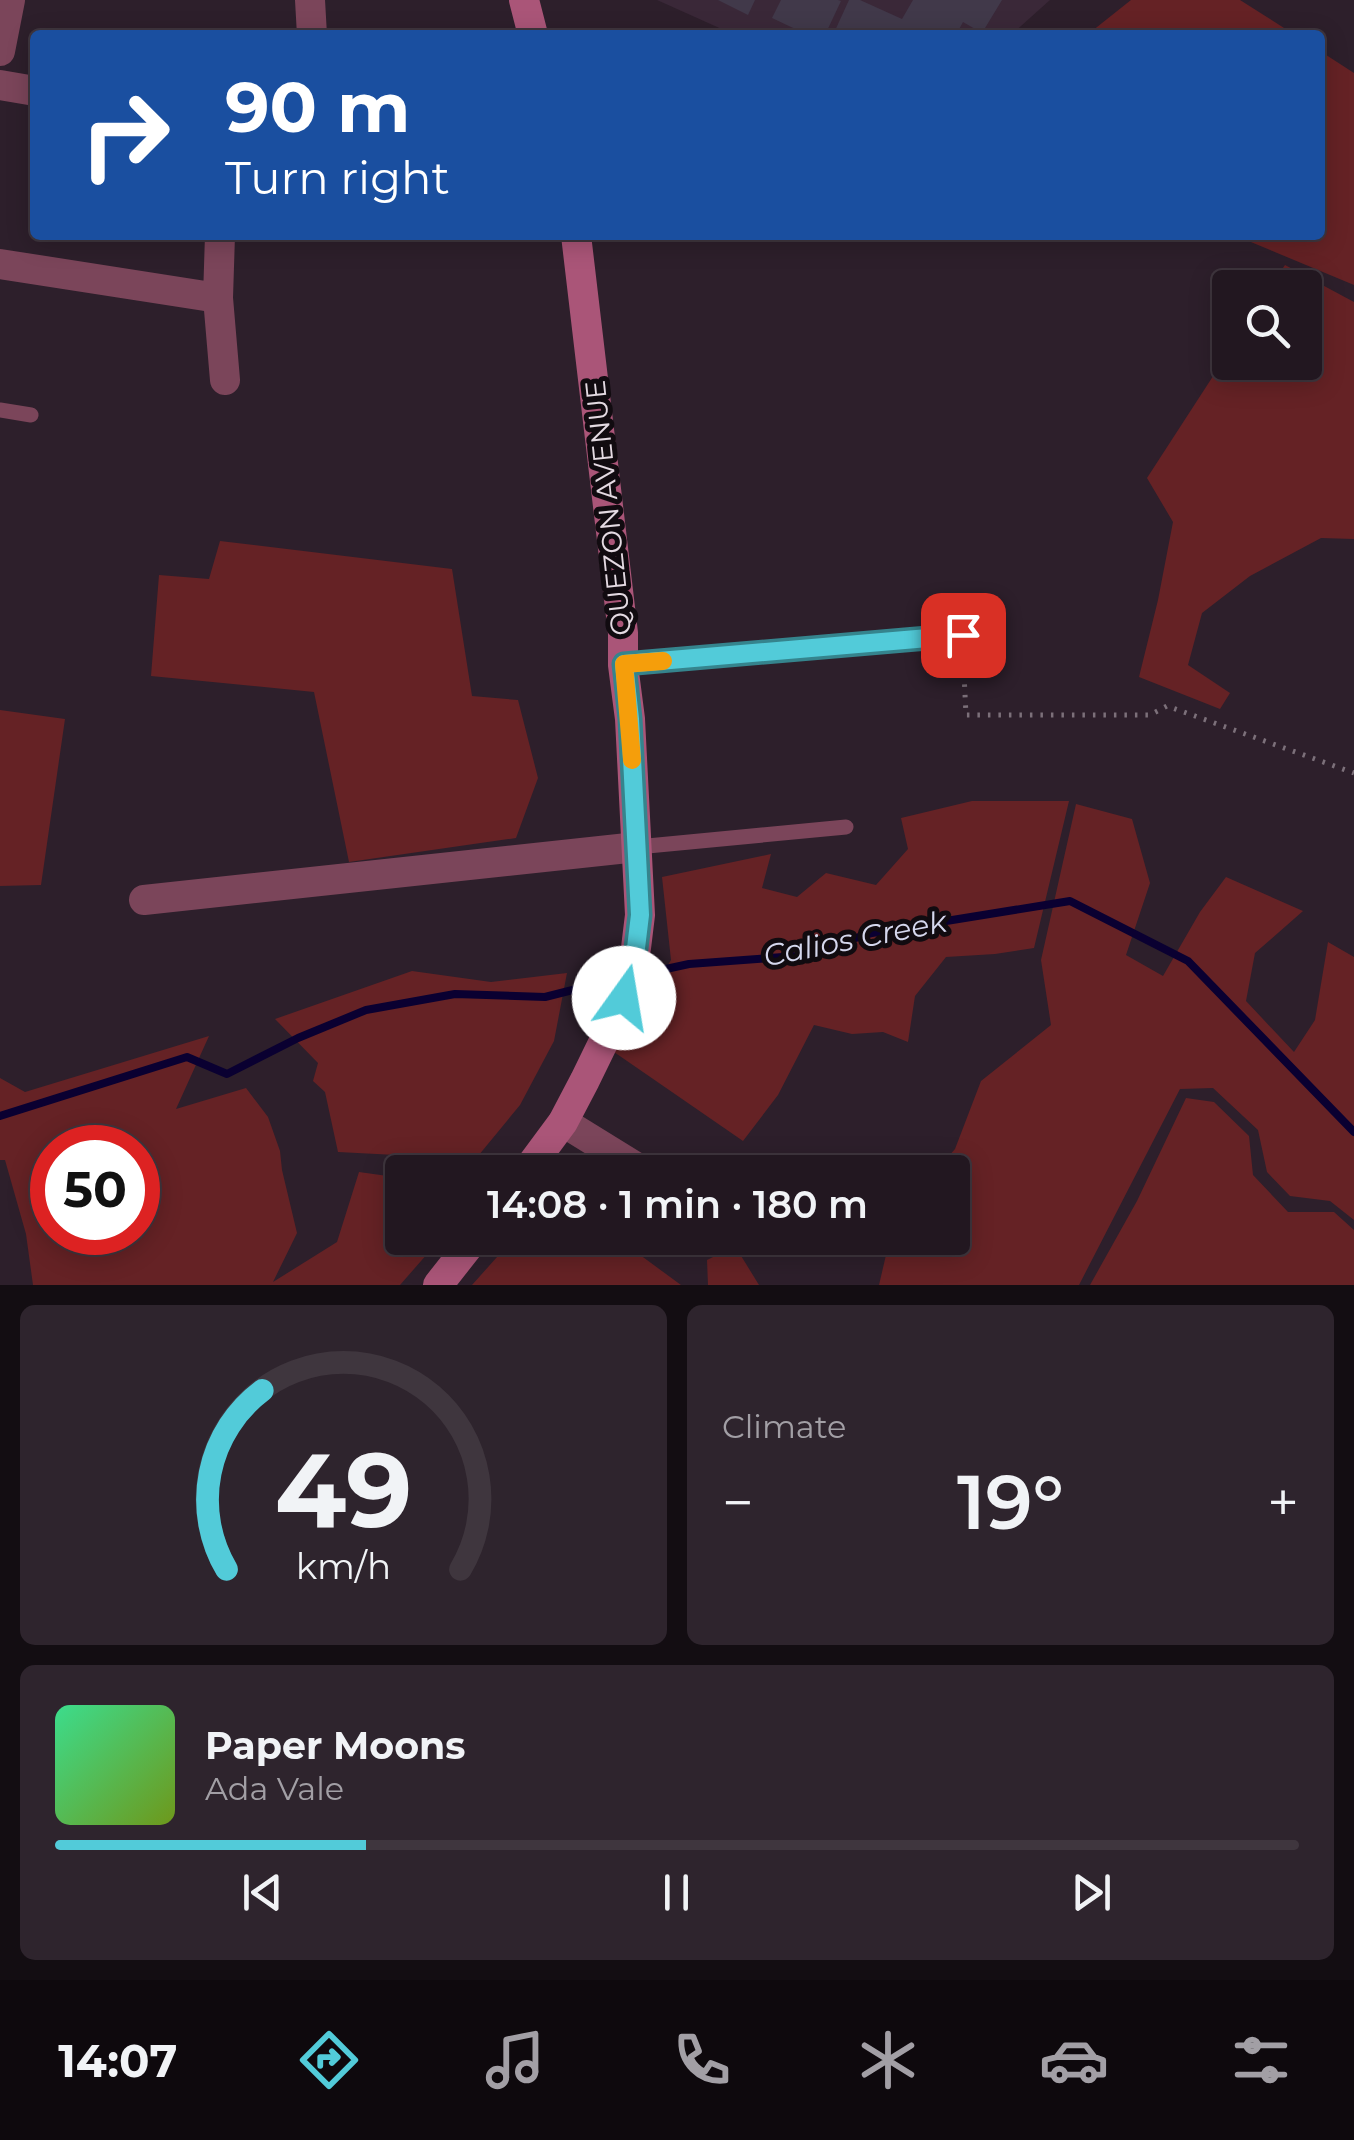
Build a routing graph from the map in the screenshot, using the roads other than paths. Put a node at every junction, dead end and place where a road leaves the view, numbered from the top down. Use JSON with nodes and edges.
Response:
{"nodes":[{"id":1,"x":10,"y":0,"type":"edge"},
{"id":2,"x":310,"y":0,"type":"edge"},
{"id":3,"x":524,"y":0,"type":"edge"},
{"id":4,"x":312,"y":30,"type":"edge"},
{"id":5,"x":532,"y":30,"type":"edge"},
{"id":6,"x":0,"y":51,"type":"edge"},
{"id":7,"x":0,"y":85,"type":"edge"},
{"id":8,"x":30,"y":90,"type":"edge"},
{"id":9,"x":220,"y":240,"type":"edge"},
{"id":10,"x":577,"y":240,"type":"edge"},
{"id":11,"x":0,"y":264,"type":"edge"},
{"id":12,"x":218,"y":298,"type":"junction"},
{"id":13,"x":226,"y":380,"type":"dead end"},
{"id":14,"x":0,"y":410,"type":"edge"},
{"id":15,"x":31,"y":416,"type":"dead end"},
{"id":16,"x":963,"y":635,"type":"road end"},
{"id":17,"x":624,"y":664,"type":"junction"},
{"id":18,"x":846,"y":828,"type":"dead end"},
{"id":19,"x":637,"y":847,"type":"junction"},
{"id":20,"x":144,"y":900,"type":"dead end"},
{"id":21,"x":564,"y":1122,"type":"junction"},
{"id":22,"x":539,"y":1155,"type":"edge"},
{"id":23,"x":617,"y":1155,"type":"edge"},
{"id":24,"x":461,"y":1255,"type":"edge"},
{"id":25,"x":438,"y":1285,"type":"edge"}],
"edges":[{"from":1,"to":6,"type":"street"},
{"from":2,"to":4,"type":"street"},
{"from":3,"to":5,"type":"main road"},
{"from":7,"to":8,"type":"street"},
{"from":9,"to":12,"type":"street"},
{"from":10,"to":17,"type":"main road","name":"QUEZON AVENUE"},
{"from":11,"to":12,"type":"street"},
{"from":12,"to":13,"type":"street"},
{"from":14,"to":15,"type":"lane"},
{"from":16,"to":17,"type":"lane"},
{"from":17,"to":19,"type":"main road","name":"QUEZON AVENUE"},
{"from":18,"to":19,"type":"lane"},
{"from":19,"to":20,"type":"street"},
{"from":19,"to":21,"type":"main road","name":"QUEZON AVENUE"},
{"from":21,"to":22,"type":"main road","name":"QUEZON AVENUE"},
{"from":21,"to":23,"type":"street"},
{"from":24,"to":25,"type":"main road"}]}
